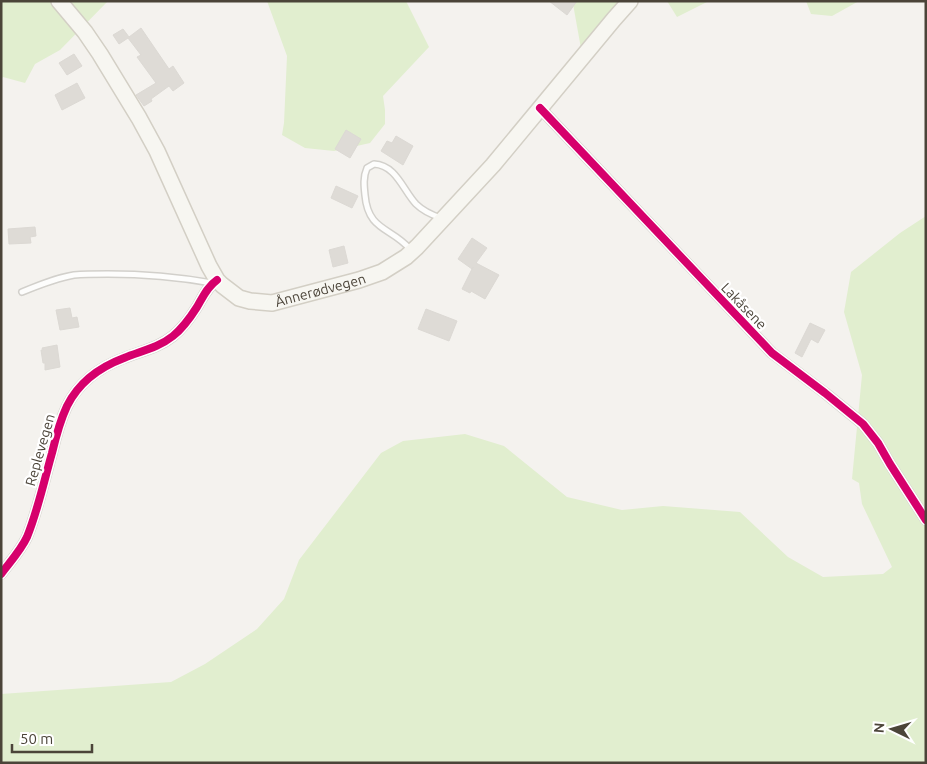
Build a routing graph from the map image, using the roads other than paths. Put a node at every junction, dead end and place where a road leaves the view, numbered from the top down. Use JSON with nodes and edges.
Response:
{"nodes":[{"id":1,"x":59,"y":1,"type":"edge"},
{"id":2,"x":630,"y":1,"type":"edge"},
{"id":3,"x":540,"y":108,"type":"junction"},
{"id":4,"x":443,"y":219,"type":"junction"},
{"id":5,"x":412,"y":252,"type":"junction"},
{"id":6,"x":215,"y":281,"type":"junction"},
{"id":7,"x":22,"y":292,"type":"dead end"},
{"id":8,"x":926,"y":520,"type":"edge"},
{"id":9,"x":1,"y":574,"type":"edge"}],
"edges":[{"from":1,"to":6,"type":"main road","name":"Ånnerødvegen"},
{"from":2,"to":3,"type":"main road","name":"Ånnerødvegen"},
{"from":3,"to":4,"type":"main road","name":"Ånnerødvegen"},
{"from":3,"to":8,"type":"street","name":"Lakåsene"},
{"from":4,"to":5,"type":"main road","name":"Ånnerødvegen"},
{"from":4,"to":5,"type":"lane"},
{"from":5,"to":6,"type":"main road","name":"Ånnerødvegen"},
{"from":6,"to":7,"type":"lane"},
{"from":6,"to":9,"type":"street","name":"Replevegen"}]}
